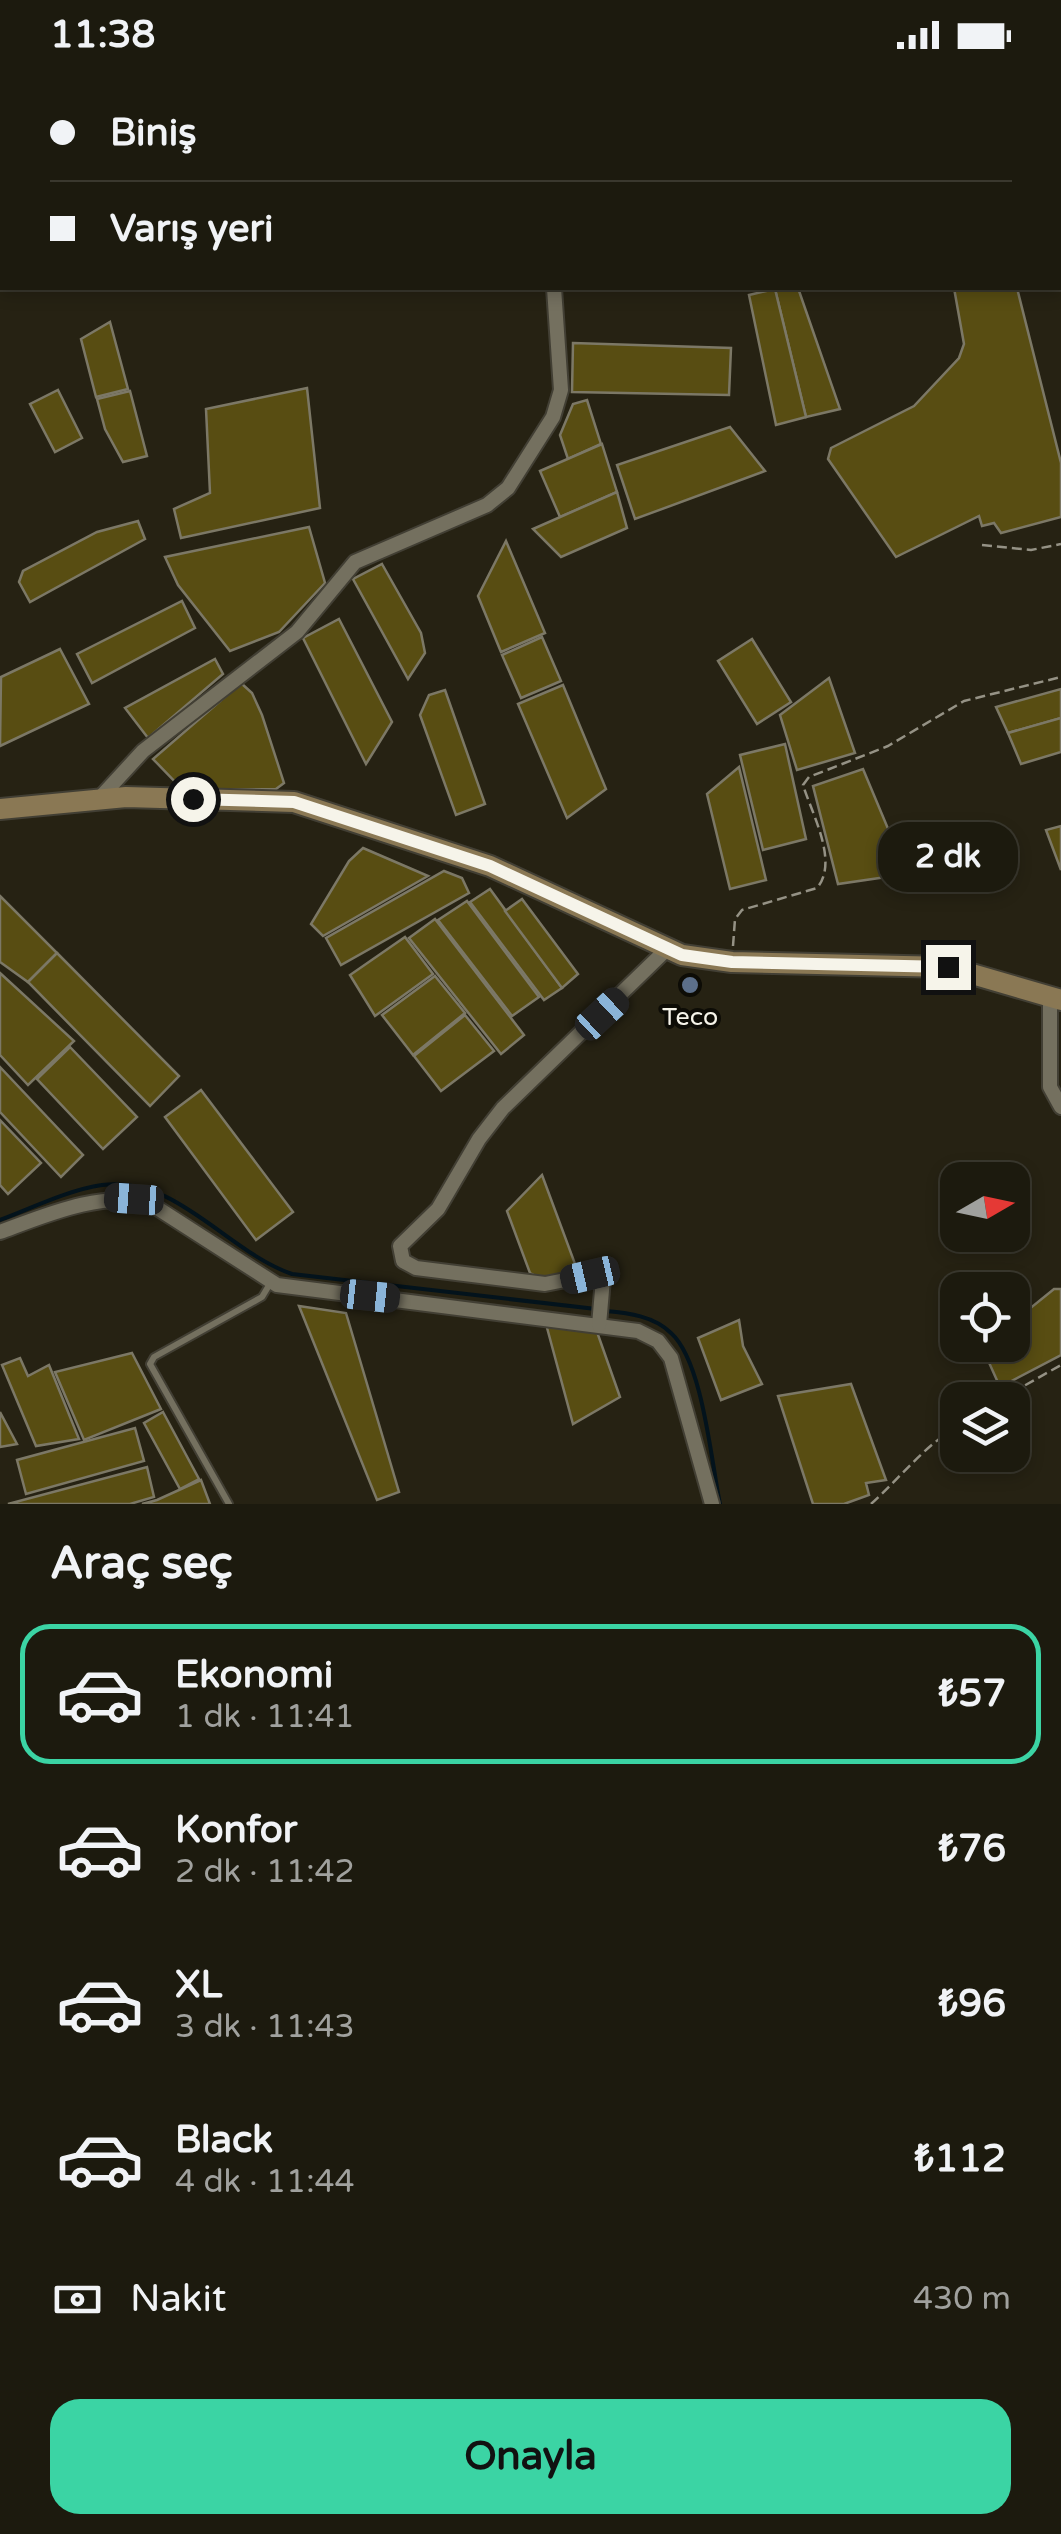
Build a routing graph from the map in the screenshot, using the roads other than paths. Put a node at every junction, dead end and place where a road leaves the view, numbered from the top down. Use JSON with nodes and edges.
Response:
{"nodes":[{"id":1,"x":554,"y":290,"type":"edge"},
{"id":2,"x":98,"y":800,"type":"junction"},
{"id":3,"x":0,"y":809,"type":"edge"},
{"id":4,"x":668,"y":948,"type":"junction"},
{"id":5,"x":1056,"y":999,"type":"edge"},
{"id":6,"x":1061,"y":1107,"type":"edge"},
{"id":7,"x":0,"y":1232,"type":"edge"},
{"id":8,"x":271,"y":1282,"type":"junction"},
{"id":9,"x":601,"y":1315,"type":"junction"},
{"id":10,"x":229,"y":1504,"type":"edge"},
{"id":11,"x":712,"y":1504,"type":"edge"}],
"edges":[{"from":1,"to":2,"type":"street"},
{"from":2,"to":3,"type":"street"},
{"from":2,"to":4,"type":"street"},
{"from":4,"to":5,"type":"street"},
{"from":4,"to":9,"type":"street"},
{"from":5,"to":6,"type":"street"},
{"from":7,"to":8,"type":"street"},
{"from":8,"to":9,"type":"street"},
{"from":8,"to":10,"type":"lane"},
{"from":9,"to":11,"type":"street"}]}
